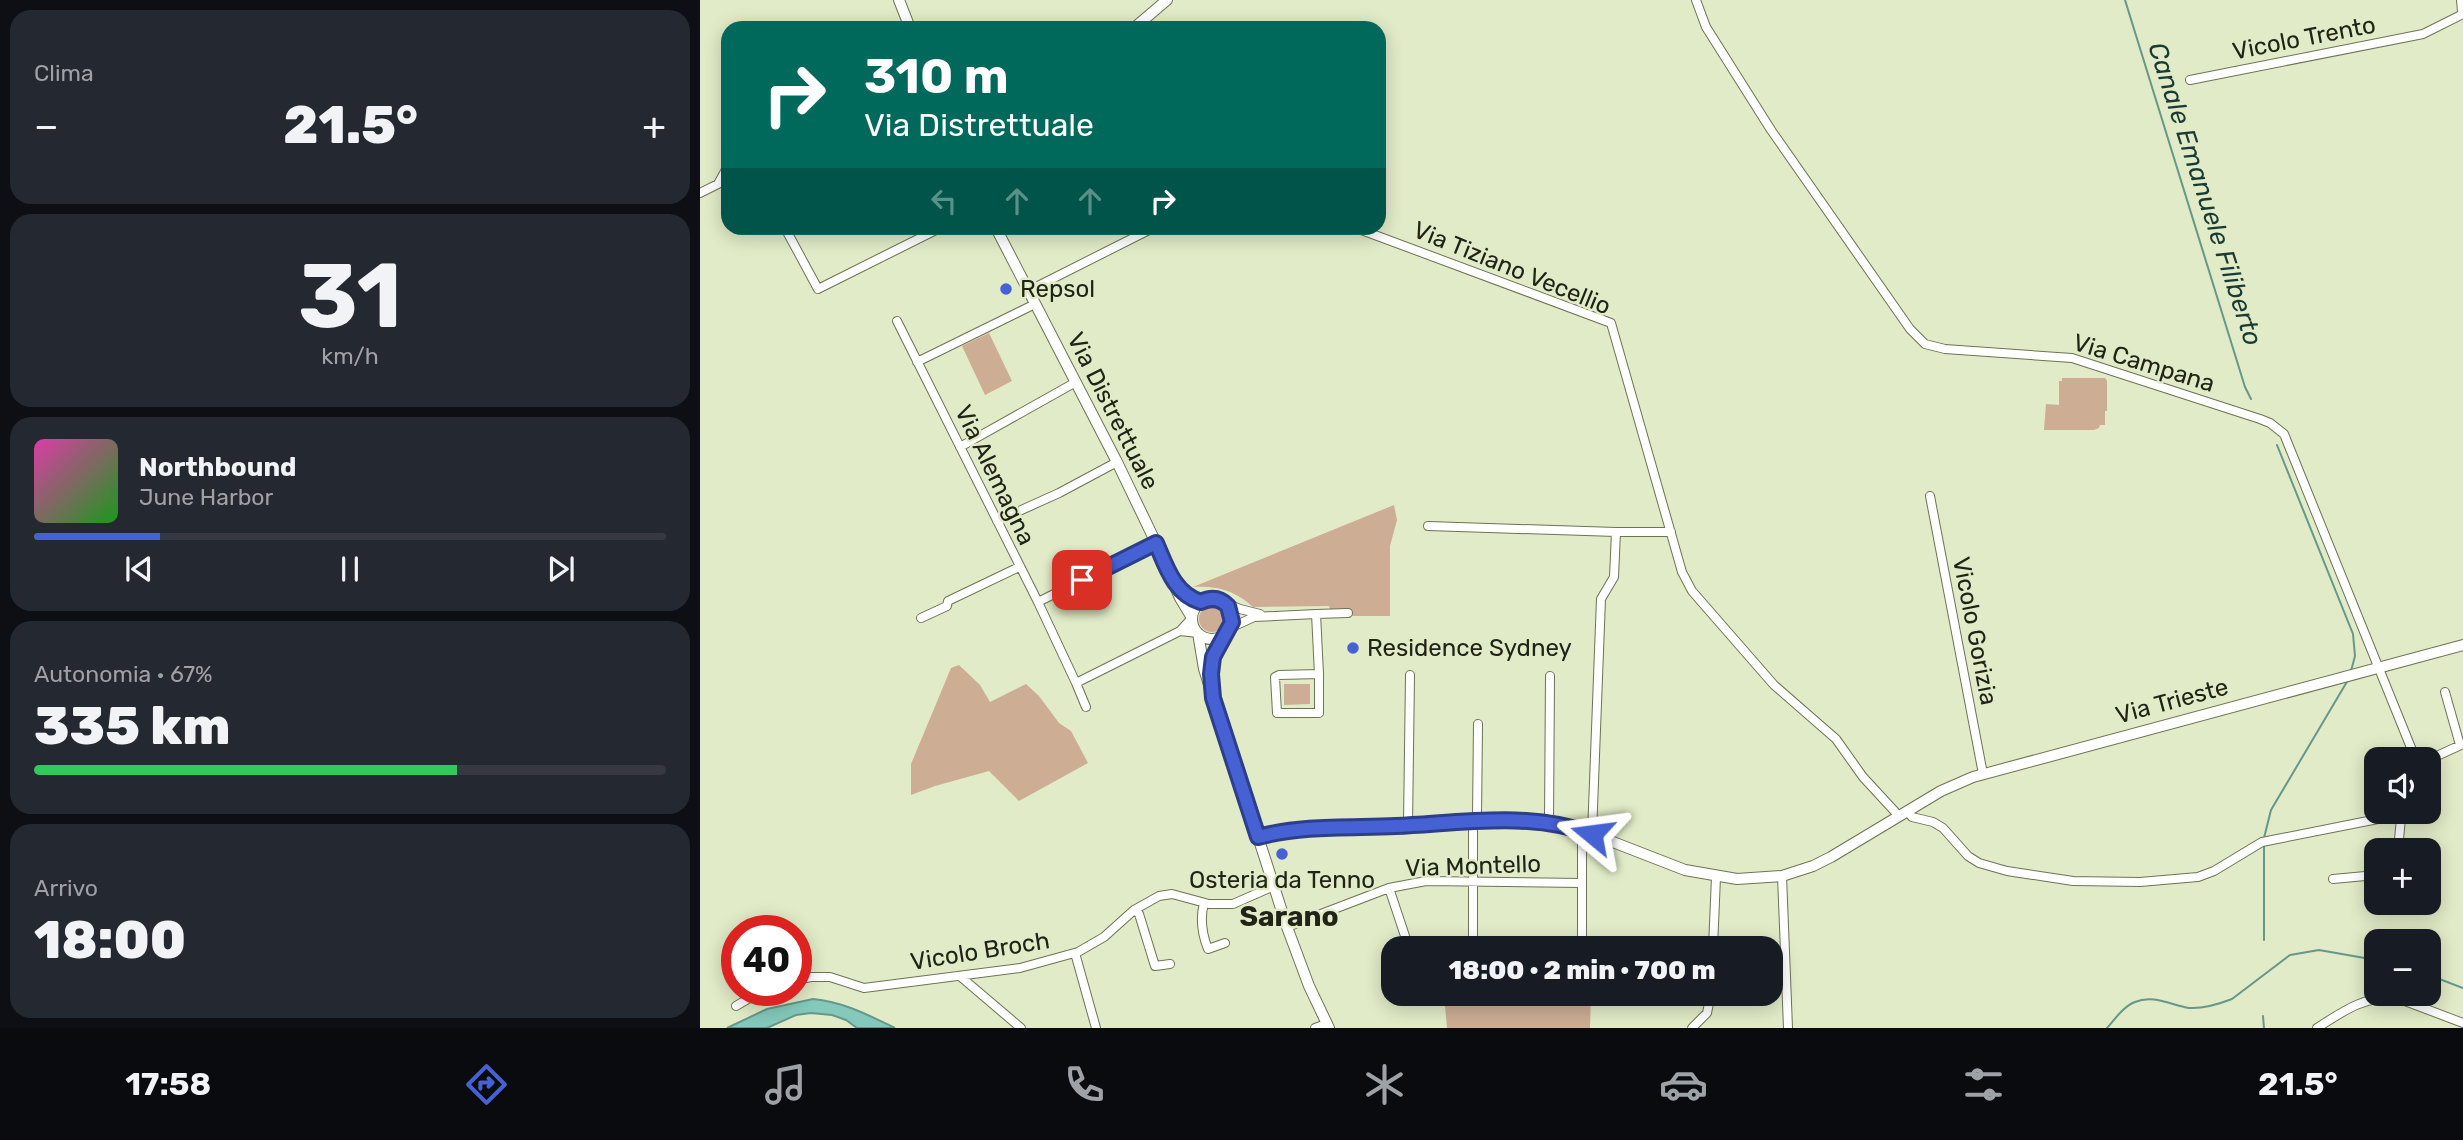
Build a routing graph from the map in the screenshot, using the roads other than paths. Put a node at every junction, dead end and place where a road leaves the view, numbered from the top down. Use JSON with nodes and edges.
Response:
{"nodes":[{"id":1,"x":899,"y":0,"type":"edge"},
{"id":2,"x":1167,"y":0,"type":"edge"},
{"id":3,"x":1696,"y":0,"type":"edge"},
{"id":4,"x":2462,"y":0,"type":"edge"},
{"id":5,"x":2463,"y":13,"type":"edge"},
{"id":6,"x":907,"y":21,"type":"edge"},
{"id":7,"x":1142,"y":21,"type":"edge"},
{"id":8,"x":2190,"y":80,"type":"dead end"},
{"id":9,"x":721,"y":179,"type":"edge"},
{"id":10,"x":700,"y":192,"type":"edge"},
{"id":11,"x":789,"y":235,"type":"edge"},
{"id":12,"x":926,"y":235,"type":"edge"},
{"id":13,"x":1000,"y":235,"type":"edge"},
{"id":14,"x":1139,"y":235,"type":"edge"},
{"id":15,"x":1375,"y":235,"type":"edge"},
{"id":16,"x":1028,"y":291,"type":"junction"},
{"id":17,"x":1035,"y":304,"type":"junction"},
{"id":18,"x":897,"y":321,"type":"dead end"},
{"id":19,"x":917,"y":362,"type":"junction"},
{"id":20,"x":1076,"y":382,"type":"junction"},
{"id":21,"x":960,"y":447,"type":"junction"},
{"id":22,"x":1117,"y":462,"type":"junction"},
{"id":23,"x":1930,"y":496,"type":"dead end"},
{"id":24,"x":997,"y":521,"type":"junction"},
{"id":25,"x":1428,"y":526,"type":"dead end"},
{"id":26,"x":1616,"y":532,"type":"junction"},
{"id":27,"x":1671,"y":532,"type":"junction"},
{"id":28,"x":1156,"y":543,"type":"junction"},
{"id":29,"x":1019,"y":567,"type":"junction"},
{"id":30,"x":1171,"y":577,"type":"junction"},
{"id":31,"x":1038,"y":602,"type":"junction"},
{"id":32,"x":1201,"y":602,"type":"junction"},
{"id":33,"x":1224,"y":602,"type":"junction"},
{"id":34,"x":1348,"y":613,"type":"dead end"},
{"id":35,"x":1316,"y":614,"type":"junction"},
{"id":36,"x":1267,"y":615,"type":"junction"},
{"id":37,"x":921,"y":618,"type":"dead end"},
{"id":38,"x":1192,"y":618,"type":"junction"},
{"id":39,"x":1180,"y":631,"type":"junction"},
{"id":40,"x":1227,"y":631,"type":"junction"},
{"id":41,"x":1198,"y":633,"type":"junction"},
{"id":42,"x":2463,"y":645,"type":"edge"},
{"id":43,"x":2380,"y":668,"type":"junction"},
{"id":44,"x":1319,"y":674,"type":"junction"},
{"id":45,"x":1410,"y":675,"type":"dead end"},
{"id":46,"x":1550,"y":676,"type":"dead end"},
{"id":47,"x":1076,"y":683,"type":"junction"},
{"id":48,"x":2445,"y":692,"type":"dead end"},
{"id":49,"x":1213,"y":698,"type":"junction"},
{"id":50,"x":1086,"y":707,"type":"dead end"},
{"id":51,"x":1478,"y":724,"type":"dead end"},
{"id":52,"x":2461,"y":745,"type":"edge"},
{"id":53,"x":2411,"y":747,"type":"edge"},
{"id":54,"x":2441,"y":754,"type":"edge"},
{"id":55,"x":1983,"y":774,"type":"junction"},
{"id":56,"x":1903,"y":814,"type":"junction"},
{"id":57,"x":2364,"y":821,"type":"edge"},
{"id":58,"x":1475,"y":822,"type":"junction"},
{"id":59,"x":1549,"y":822,"type":"junction"},
{"id":60,"x":1408,"y":825,"type":"junction"},
{"id":61,"x":1587,"y":835,"type":"junction"},
{"id":62,"x":1258,"y":837,"type":"junction"},
{"id":63,"x":1782,"y":876,"type":"junction"},
{"id":64,"x":1716,"y":877,"type":"junction"},
{"id":65,"x":2364,"y":877,"type":"edge"},
{"id":66,"x":2333,"y":879,"type":"dead end"},
{"id":67,"x":1474,"y":881,"type":"junction"},
{"id":68,"x":1582,"y":883,"type":"junction"},
{"id":69,"x":1273,"y":886,"type":"junction"},
{"id":70,"x":1389,"y":888,"type":"junction"},
{"id":71,"x":1204,"y":902,"type":"junction"},
{"id":72,"x":1134,"y":910,"type":"junction"},
{"id":73,"x":1287,"y":927,"type":"junction"},
{"id":74,"x":1405,"y":936,"type":"edge"},
{"id":75,"x":1474,"y":936,"type":"edge"},
{"id":76,"x":1582,"y":936,"type":"edge"},
{"id":77,"x":1714,"y":936,"type":"edge"},
{"id":78,"x":1225,"y":943,"type":"dead end"},
{"id":79,"x":1075,"y":953,"type":"junction"},
{"id":80,"x":1170,"y":964,"type":"dead end"},
{"id":81,"x":812,"y":977,"type":"edge"},
{"id":82,"x":961,"y":977,"type":"junction"},
{"id":83,"x":1708,"y":1006,"type":"edge"},
{"id":84,"x":2463,"y":1023,"type":"edge"},
{"id":85,"x":1323,"y":1026,"type":"edge"},
{"id":86,"x":1021,"y":1028,"type":"edge"},
{"id":87,"x":1096,"y":1028,"type":"edge"},
{"id":88,"x":1692,"y":1028,"type":"edge"},
{"id":89,"x":1788,"y":1028,"type":"edge"},
{"id":90,"x":2317,"y":1028,"type":"edge"}],
"edges":[{"from":1,"to":6,"type":"street"},
{"from":2,"to":7,"type":"street"},
{"from":3,"to":43,"type":"street","name":"Via Campana"},
{"from":4,"to":5,"type":"street"},
{"from":5,"to":8,"type":"street","name":"Vicolo Trento"},
{"from":9,"to":10,"type":"street"},
{"from":11,"to":12,"type":"street"},
{"from":13,"to":16,"type":"street","name":"Via Distrettuale"},
{"from":14,"to":16,"type":"street"},
{"from":15,"to":27,"type":"street","name":"Via Tiziano Vecellio"},
{"from":16,"to":17,"type":"street","name":"Via Distrettuale"},
{"from":17,"to":19,"type":"street"},
{"from":17,"to":20,"type":"street","name":"Via Distrettuale"},
{"from":18,"to":19,"type":"street","name":"Via Alemagna"},
{"from":19,"to":21,"type":"street","name":"Via Alemagna"},
{"from":20,"to":21,"type":"street"},
{"from":20,"to":22,"type":"street","name":"Via Distrettuale"},
{"from":21,"to":24,"type":"street","name":"Via Alemagna"},
{"from":22,"to":24,"type":"street"},
{"from":22,"to":28,"type":"street","name":"Via Distrettuale"},
{"from":23,"to":55,"type":"street","name":"Vicolo Gorizia"},
{"from":24,"to":29,"type":"street","name":"Via Alemagna"},
{"from":25,"to":26,"type":"street"},
{"from":26,"to":27,"type":"street"},
{"from":26,"to":61,"type":"street"},
{"from":27,"to":56,"type":"street","name":"Via Tiziano Vecellio"},
{"from":28,"to":30,"type":"street","name":"Via Distrettuale"},
{"from":28,"to":31,"type":"street"},
{"from":29,"to":31,"type":"street","name":"Via Alemagna"},
{"from":29,"to":37,"type":"street"},
{"from":30,"to":32,"type":"street"},
{"from":30,"to":38,"type":"street","name":"Via Distrettuale"},
{"from":31,"to":47,"type":"street","name":"Via Alemagna"},
{"from":32,"to":33,"type":"street"},
{"from":32,"to":38,"type":"street"},
{"from":33,"to":36,"type":"street"},
{"from":33,"to":40,"type":"street"},
{"from":34,"to":35,"type":"street"},
{"from":35,"to":36,"type":"street"},
{"from":35,"to":44,"type":"street"},
{"from":36,"to":40,"type":"street"},
{"from":38,"to":39,"type":"street"},
{"from":38,"to":41,"type":"street"},
{"from":39,"to":41,"type":"street"},
{"from":39,"to":47,"type":"street"},
{"from":40,"to":41,"type":"street"},
{"from":40,"to":49,"type":"street"},
{"from":41,"to":49,"type":"street"},
{"from":42,"to":43,"type":"street","name":"Via Trieste"},
{"from":43,"to":53,"type":"street","name":"Via Campana"},
{"from":43,"to":55,"type":"street","name":"Via Trieste"},
{"from":44,"to":44,"type":"street"},
{"from":45,"to":60,"type":"street"},
{"from":46,"to":59,"type":"street"},
{"from":47,"to":50,"type":"street","name":"Via Alemagna"},
{"from":48,"to":52,"type":"street"},
{"from":49,"to":62,"type":"street"},
{"from":51,"to":58,"type":"street"},
{"from":52,"to":54,"type":"street"},
{"from":55,"to":56,"type":"street","name":"Via Trieste"},
{"from":56,"to":57,"type":"street","name":"Via Tiziano Vecellio"},
{"from":56,"to":63,"type":"street","name":"Via Trieste"},
{"from":58,"to":59,"type":"street","name":"Via Trieste"},
{"from":58,"to":60,"type":"street","name":"Via Trieste"},
{"from":58,"to":67,"type":"street"},
{"from":59,"to":61,"type":"street","name":"Via Trieste"},
{"from":60,"to":62,"type":"street","name":"Via Trieste"},
{"from":61,"to":64,"type":"street","name":"Via Trieste"},
{"from":61,"to":68,"type":"street"},
{"from":62,"to":69,"type":"street"},
{"from":63,"to":64,"type":"street","name":"Via Trieste"},
{"from":63,"to":89,"type":"street"},
{"from":64,"to":77,"type":"street"},
{"from":65,"to":66,"type":"street"},
{"from":67,"to":68,"type":"street","name":"Via Montello"},
{"from":67,"to":70,"type":"street","name":"Via Montello"},
{"from":67,"to":75,"type":"street"},
{"from":68,"to":76,"type":"street"},
{"from":69,"to":71,"type":"street","name":"Vicolo Broch"},
{"from":69,"to":73,"type":"street"},
{"from":70,"to":73,"type":"street","name":"Via Montello"},
{"from":70,"to":74,"type":"street"},
{"from":71,"to":72,"type":"street","name":"Vicolo Broch"},
{"from":71,"to":78,"type":"street"},
{"from":72,"to":79,"type":"street","name":"Vicolo Broch"},
{"from":72,"to":80,"type":"street"},
{"from":73,"to":85,"type":"street"},
{"from":79,"to":82,"type":"street","name":"Vicolo Broch"},
{"from":79,"to":87,"type":"street"},
{"from":81,"to":82,"type":"street","name":"Vicolo Broch"},
{"from":82,"to":86,"type":"street"},
{"from":83,"to":88,"type":"street"},
{"from":84,"to":90,"type":"street"}]}
